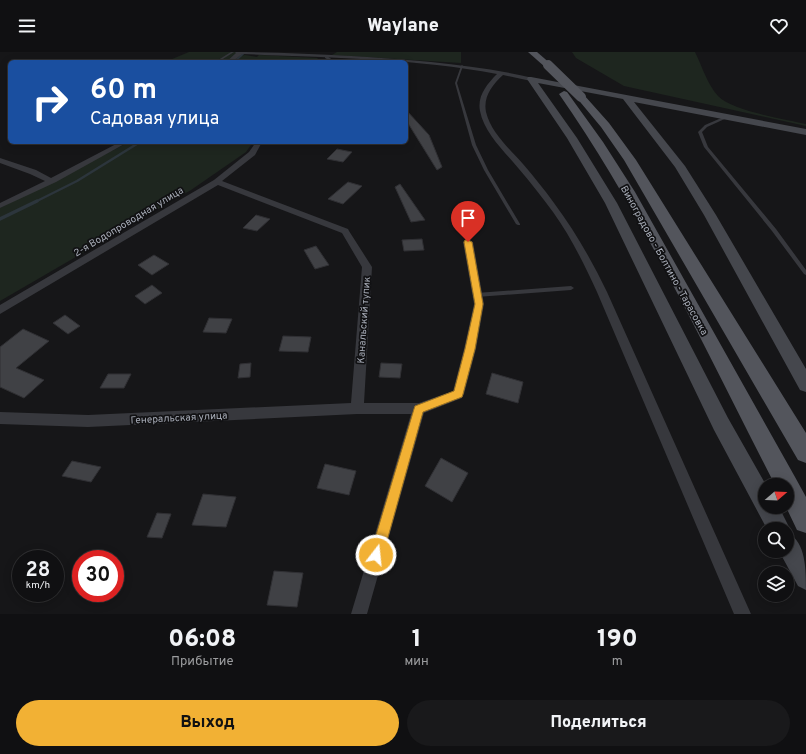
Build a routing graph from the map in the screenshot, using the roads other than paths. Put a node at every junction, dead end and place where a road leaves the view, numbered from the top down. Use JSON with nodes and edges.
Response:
{"nodes":[{"id":1,"x":232,"y":52,"type":"edge"},
{"id":2,"x":238,"y":52,"type":"edge"},
{"id":3,"x":241,"y":52,"type":"edge"},
{"id":4,"x":334,"y":52,"type":"edge"},
{"id":5,"x":528,"y":54,"type":"edge"},
{"id":6,"x":326,"y":57,"type":"junction"},
{"id":7,"x":219,"y":60,"type":"edge"},
{"id":8,"x":231,"y":60,"type":"edge"},
{"id":9,"x":323,"y":60,"type":"edge"},
{"id":10,"x":331,"y":60,"type":"edge"},
{"id":11,"x":371,"y":60,"type":"edge"},
{"id":12,"x":408,"y":62,"type":"edge"},
{"id":13,"x":462,"y":66,"type":"junction"},
{"id":14,"x":502,"y":73,"type":"junction"},
{"id":15,"x":531,"y":79,"type":"junction"},
{"id":16,"x":626,"y":97,"type":"junction"},
{"id":17,"x":726,"y":117,"type":"junction"},
{"id":18,"x":806,"y":132,"type":"edge"},
{"id":19,"x":121,"y":144,"type":"edge"},
{"id":20,"x":258,"y":144,"type":"edge"},
{"id":21,"x":0,"y":160,"type":"edge"},
{"id":22,"x":51,"y":181,"type":"junction"},
{"id":23,"x":217,"y":182,"type":"junction"},
{"id":24,"x":0,"y":206,"type":"edge"},
{"id":25,"x":518,"y":224,"type":"dead end"},
{"id":26,"x":468,"y":242,"type":"dead end"},
{"id":27,"x":806,"y":273,"type":"edge"},
{"id":28,"x":571,"y":288,"type":"dead end"},
{"id":29,"x":476,"y":296,"type":"junction"},
{"id":30,"x":0,"y":310,"type":"edge"},
{"id":31,"x":806,"y":385,"type":"edge"},
{"id":32,"x":357,"y":408,"type":"junction"},
{"id":33,"x":419,"y":409,"type":"junction"},
{"id":34,"x":0,"y":418,"type":"edge"},
{"id":35,"x":806,"y":454,"type":"edge"},
{"id":36,"x":783,"y":478,"type":"edge"},
{"id":37,"x":758,"y":491,"type":"edge"},
{"id":38,"x":794,"y":499,"type":"edge"},
{"id":39,"x":806,"y":522,"type":"edge"},
{"id":40,"x":794,"y":557,"type":"edge"},
{"id":41,"x":806,"y":578,"type":"edge"},
{"id":42,"x":359,"y":614,"type":"edge"},
{"id":43,"x":744,"y":614,"type":"edge"}],
"edges":[{"from":1,"to":7,"type":"lane"},
{"from":2,"to":3,"type":"street"},
{"from":3,"to":6,"type":"street"},
{"from":3,"to":8,"type":"street"},
{"from":4,"to":6,"type":"street"},
{"from":5,"to":35,"type":"main road","name":"Виноградово - Болтино - Тарасовка","bridge":true},
{"from":5,"to":36,"type":"main road","name":"Виноградово - Болтино - Тарасовка"},
{"from":6,"to":9,"type":"street"},
{"from":6,"to":10,"type":"lane"},
{"from":6,"to":11,"type":"street"},
{"from":12,"to":13,"type":"street"},
{"from":13,"to":14,"type":"street"},
{"from":13,"to":25,"type":"lane"},
{"from":14,"to":15,"type":"street"},
{"from":14,"to":43,"type":"street"},
{"from":15,"to":16,"type":"street"},
{"from":15,"to":37,"type":"street"},
{"from":16,"to":17,"type":"street"},
{"from":16,"to":31,"type":"street"},
{"from":17,"to":18,"type":"street"},
{"from":17,"to":27,"type":"lane"},
{"from":19,"to":22,"type":"street"},
{"from":20,"to":23,"type":"street","name":"2-я Водопроводная улица"},
{"from":21,"to":22,"type":"street"},
{"from":22,"to":24,"type":"street"},
{"from":23,"to":30,"type":"street","name":"2-я Водопроводная улица"},
{"from":23,"to":32,"type":"street","name":"Канальский тупик"},
{"from":26,"to":29,"type":"street"},
{"from":28,"to":29,"type":"lane"},
{"from":29,"to":33,"type":"street"},
{"from":32,"to":33,"type":"street","name":"Генеральская улица"},
{"from":32,"to":34,"type":"street","name":"Генеральская улица"},
{"from":33,"to":42,"type":"street"},
{"from":38,"to":39,"type":"main road","name":"Виноградово - Болтино - Тарасовка"},
{"from":40,"to":41,"type":"street"}]}
